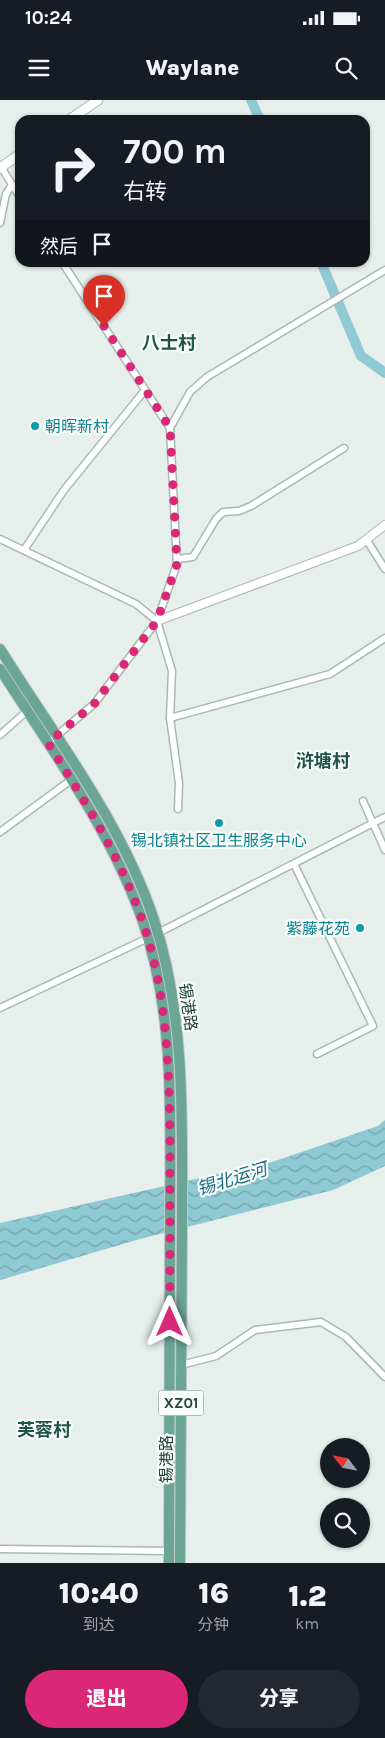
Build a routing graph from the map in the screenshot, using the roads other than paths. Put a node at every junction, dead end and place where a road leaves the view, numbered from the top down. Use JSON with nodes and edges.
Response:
{"nodes":[{"id":1,"x":98,"y":100,"type":"edge"},
{"id":2,"x":76,"y":115,"type":"edge"},
{"id":3,"x":15,"y":158,"type":"edge"},
{"id":4,"x":0,"y":168,"type":"edge"},
{"id":5,"x":12,"y":185,"type":"junction"},
{"id":6,"x":15,"y":190,"type":"edge"},
{"id":7,"x":0,"y":223,"type":"edge"},
{"id":8,"x":65,"y":267,"type":"edge"},
{"id":9,"x":385,"y":270,"type":"edge"},
{"id":10,"x":145,"y":390,"type":"junction"},
{"id":11,"x":170,"y":428,"type":"junction"},
{"id":12,"x":344,"y":448,"type":"dead end"},
{"id":13,"x":385,"y":525,"type":"edge"},
{"id":14,"x":0,"y":539,"type":"edge"},
{"id":15,"x":366,"y":539,"type":"junction"},
{"id":16,"x":24,"y":550,"type":"junction"},
{"id":17,"x":177,"y":559,"type":"junction"},
{"id":18,"x":385,"y":569,"type":"edge"},
{"id":19,"x":157,"y":621,"type":"junction"},
{"id":20,"x":385,"y":638,"type":"edge"},
{"id":21,"x":0,"y":649,"type":"edge"},
{"id":22,"x":0,"y":669,"type":"edge"},
{"id":23,"x":27,"y":711,"type":"junction"},
{"id":24,"x":170,"y":718,"type":"junction"},
{"id":25,"x":0,"y":735,"type":"edge"},
{"id":26,"x":52,"y":740,"type":"junction"},
{"id":27,"x":71,"y":780,"type":"junction"},
{"id":28,"x":363,"y":801,"type":"dead end"},
{"id":29,"x":178,"y":809,"type":"dead end"},
{"id":30,"x":385,"y":817,"type":"edge"},
{"id":31,"x":372,"y":824,"type":"junction"},
{"id":32,"x":0,"y":832,"type":"edge"},
{"id":33,"x":385,"y":850,"type":"edge"},
{"id":34,"x":294,"y":864,"type":"junction"},
{"id":35,"x":158,"y":932,"type":"junction"},
{"id":36,"x":148,"y":938,"type":"junction"},
{"id":37,"x":0,"y":1008,"type":"edge"},
{"id":38,"x":317,"y":1054,"type":"dead end"},
{"id":39,"x":181,"y":1365,"type":"junction"},
{"id":40,"x":385,"y":1377,"type":"edge"},
{"id":41,"x":0,"y":1549,"type":"edge"},
{"id":42,"x":169,"y":1552,"type":"junction"},
{"id":43,"x":169,"y":1563,"type":"edge"},
{"id":44,"x":180,"y":1563,"type":"edge"}],
"edges":[{"from":1,"to":2,"type":"main road"},
{"from":3,"to":4,"type":"main road"},
{"from":4,"to":5,"type":"street"},
{"from":5,"to":6,"type":"street"},
{"from":5,"to":7,"type":"street"},
{"from":8,"to":10,"type":"street"},
{"from":9,"to":11,"type":"street"},
{"from":10,"to":11,"type":"street"},
{"from":10,"to":16,"type":"street"},
{"from":11,"to":17,"type":"street"},
{"from":12,"to":17,"type":"street"},
{"from":13,"to":15,"type":"street"},
{"from":14,"to":16,"type":"street"},
{"from":15,"to":18,"type":"street"},
{"from":15,"to":19,"type":"street"},
{"from":16,"to":19,"type":"street"},
{"from":17,"to":19,"type":"street"},
{"from":19,"to":24,"type":"street"},
{"from":19,"to":26,"type":"street"},
{"from":20,"to":24,"type":"street"},
{"from":21,"to":26,"type":"main road","name":"锡港路","number":"XZ01"},
{"from":22,"to":23,"type":"main road","name":"锡港路","number":"XZ01"},
{"from":23,"to":25,"type":"street"},
{"from":23,"to":26,"type":"main road","name":"锡港路","number":"XZ01"},
{"from":24,"to":29,"type":"street"},
{"from":26,"to":27,"type":"main road","name":"锡港路","number":"XZ01"},
{"from":26,"to":35,"type":"main road","name":"锡港路","number":"XZ01"},
{"from":27,"to":32,"type":"street"},
{"from":27,"to":36,"type":"main road","name":"锡港路","number":"XZ01"},
{"from":28,"to":31,"type":"street"},
{"from":30,"to":31,"type":"street"},
{"from":31,"to":33,"type":"street"},
{"from":31,"to":34,"type":"street"},
{"from":34,"to":35,"type":"street"},
{"from":34,"to":38,"type":"street"},
{"from":35,"to":39,"type":"main road","name":"锡港路","number":"XZ01"},
{"from":36,"to":37,"type":"street"},
{"from":36,"to":42,"type":"main road","name":"锡港路","number":"XZ01"},
{"from":39,"to":40,"type":"street"},
{"from":39,"to":44,"type":"main road","name":"锡港路","number":"XZ01"},
{"from":41,"to":42,"type":"street"},
{"from":42,"to":43,"type":"main road","name":"锡港路","number":"XZ01"}]}
